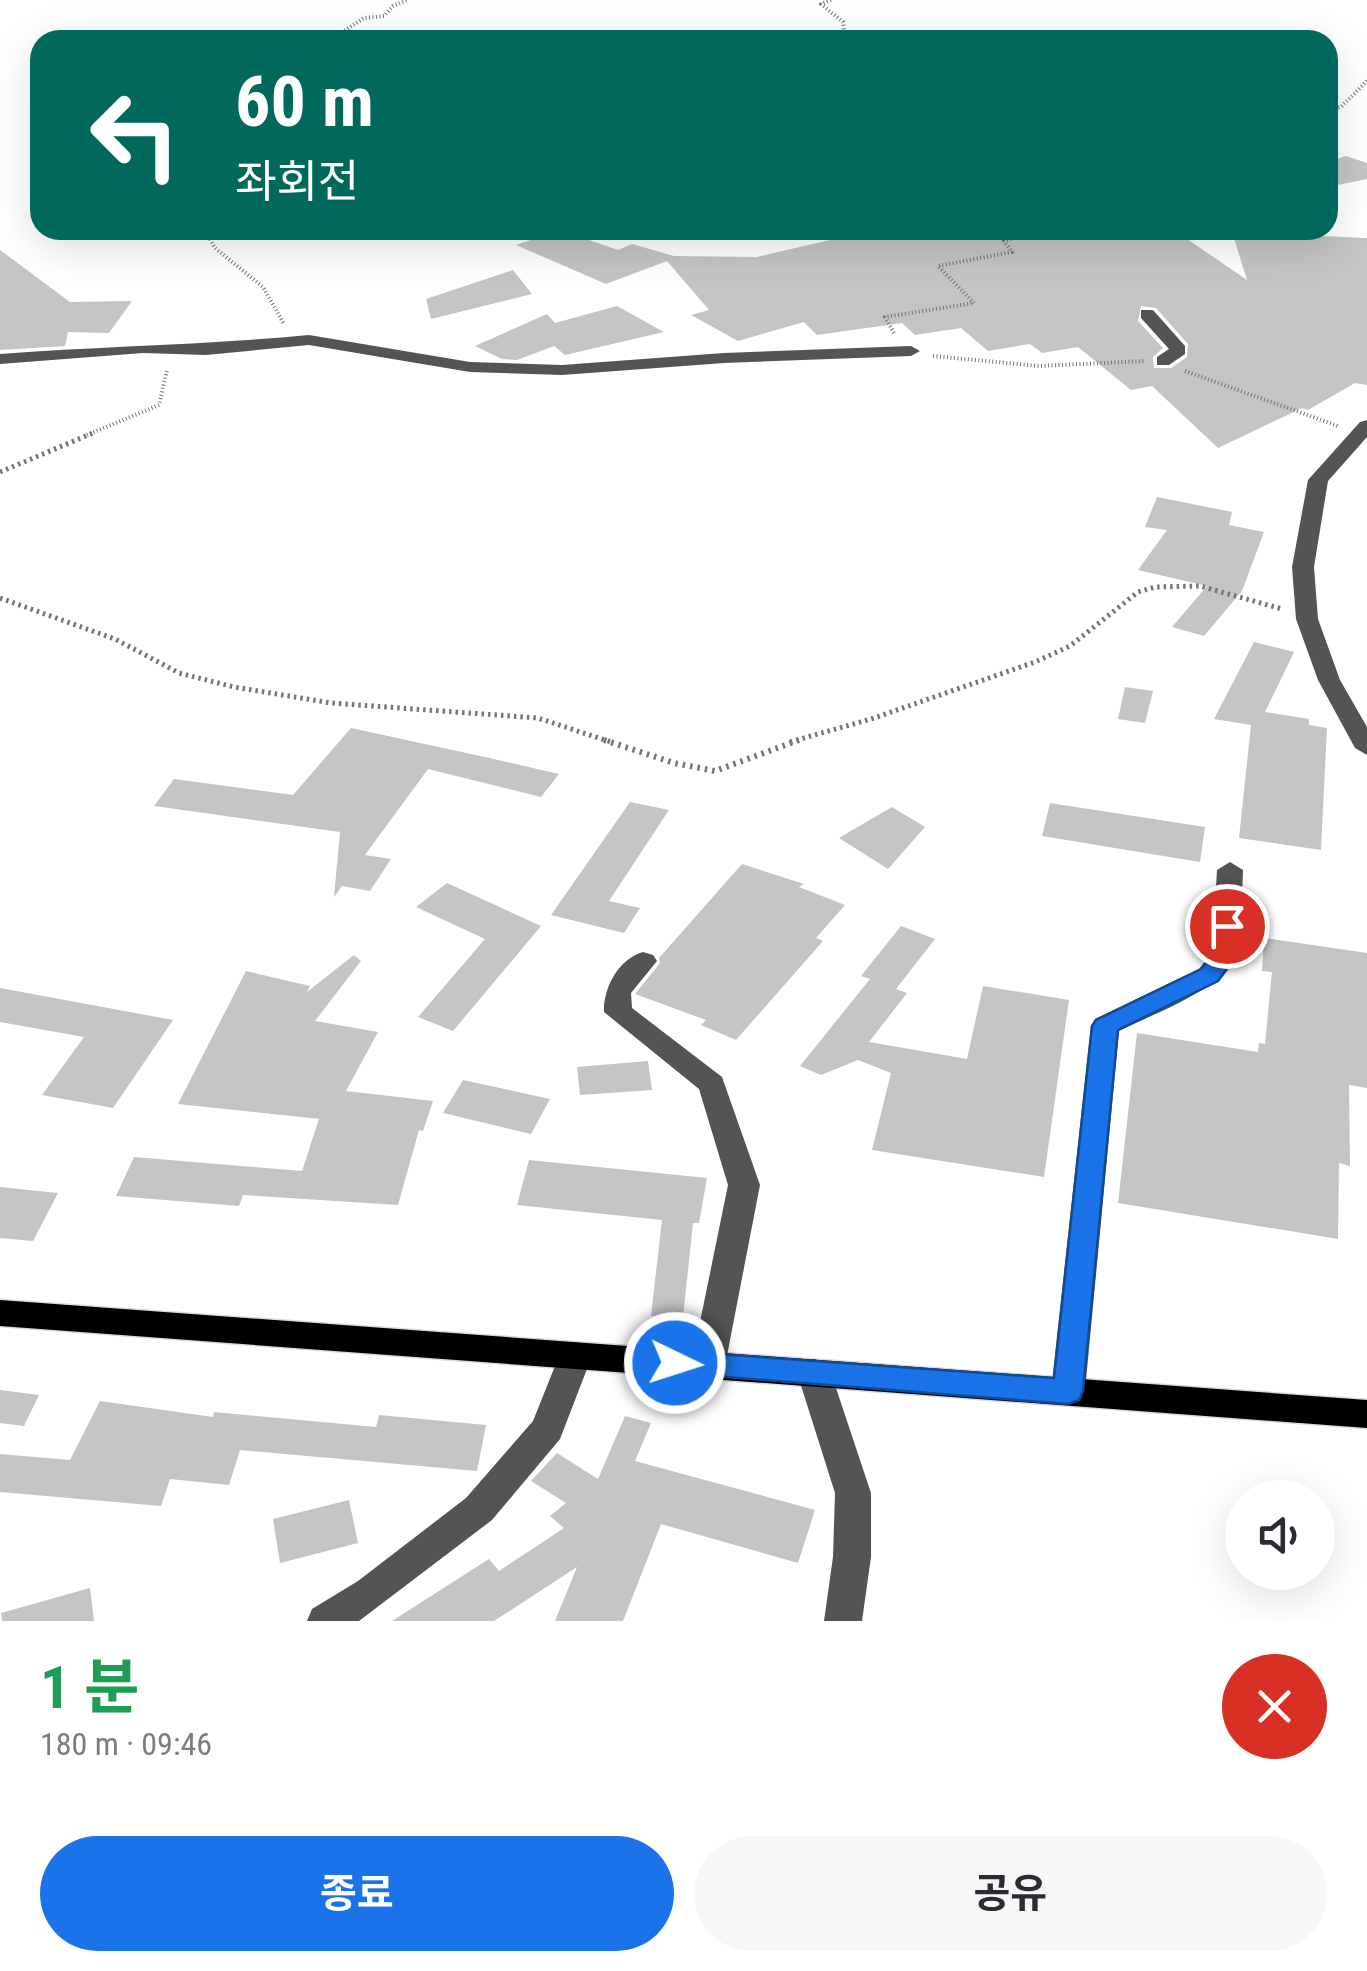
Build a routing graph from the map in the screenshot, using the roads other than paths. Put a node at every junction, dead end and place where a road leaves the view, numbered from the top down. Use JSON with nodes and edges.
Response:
{"nodes":[{"id":1,"x":1147,"y":314,"type":"dead end"},
{"id":2,"x":910,"y":352,"type":"road end"},
{"id":3,"x":0,"y":358,"type":"edge"},
{"id":4,"x":1162,"y":361,"type":"road end"},
{"id":5,"x":1363,"y":430,"type":"edge"},
{"id":6,"x":1367,"y":748,"type":"edge"},
{"id":7,"x":1230,"y":870,"type":"dead end"},
{"id":8,"x":643,"y":960,"type":"dead end"},
{"id":9,"x":0,"y":1313,"type":"edge"},
{"id":10,"x":575,"y":1356,"type":"junction"},
{"id":11,"x":708,"y":1366,"type":"junction"},
{"id":12,"x":814,"y":1373,"type":"junction"},
{"id":13,"x":1068,"y":1391,"type":"junction"},
{"id":14,"x":1367,"y":1414,"type":"edge"},
{"id":15,"x":326,"y":1621,"type":"edge"},
{"id":16,"x":843,"y":1621,"type":"edge"}],
"edges":[{"from":1,"to":4,"type":"street"},
{"from":2,"to":3,"type":"street"},
{"from":5,"to":6,"type":"street"},
{"from":7,"to":13,"type":"street"},
{"from":8,"to":11,"type":"street"},
{"from":9,"to":10,"type":"main road"},
{"from":10,"to":11,"type":"main road"},
{"from":10,"to":15,"type":"street"},
{"from":11,"to":12,"type":"main road"},
{"from":12,"to":13,"type":"main road"},
{"from":12,"to":16,"type":"street"},
{"from":13,"to":14,"type":"main road"}]}
